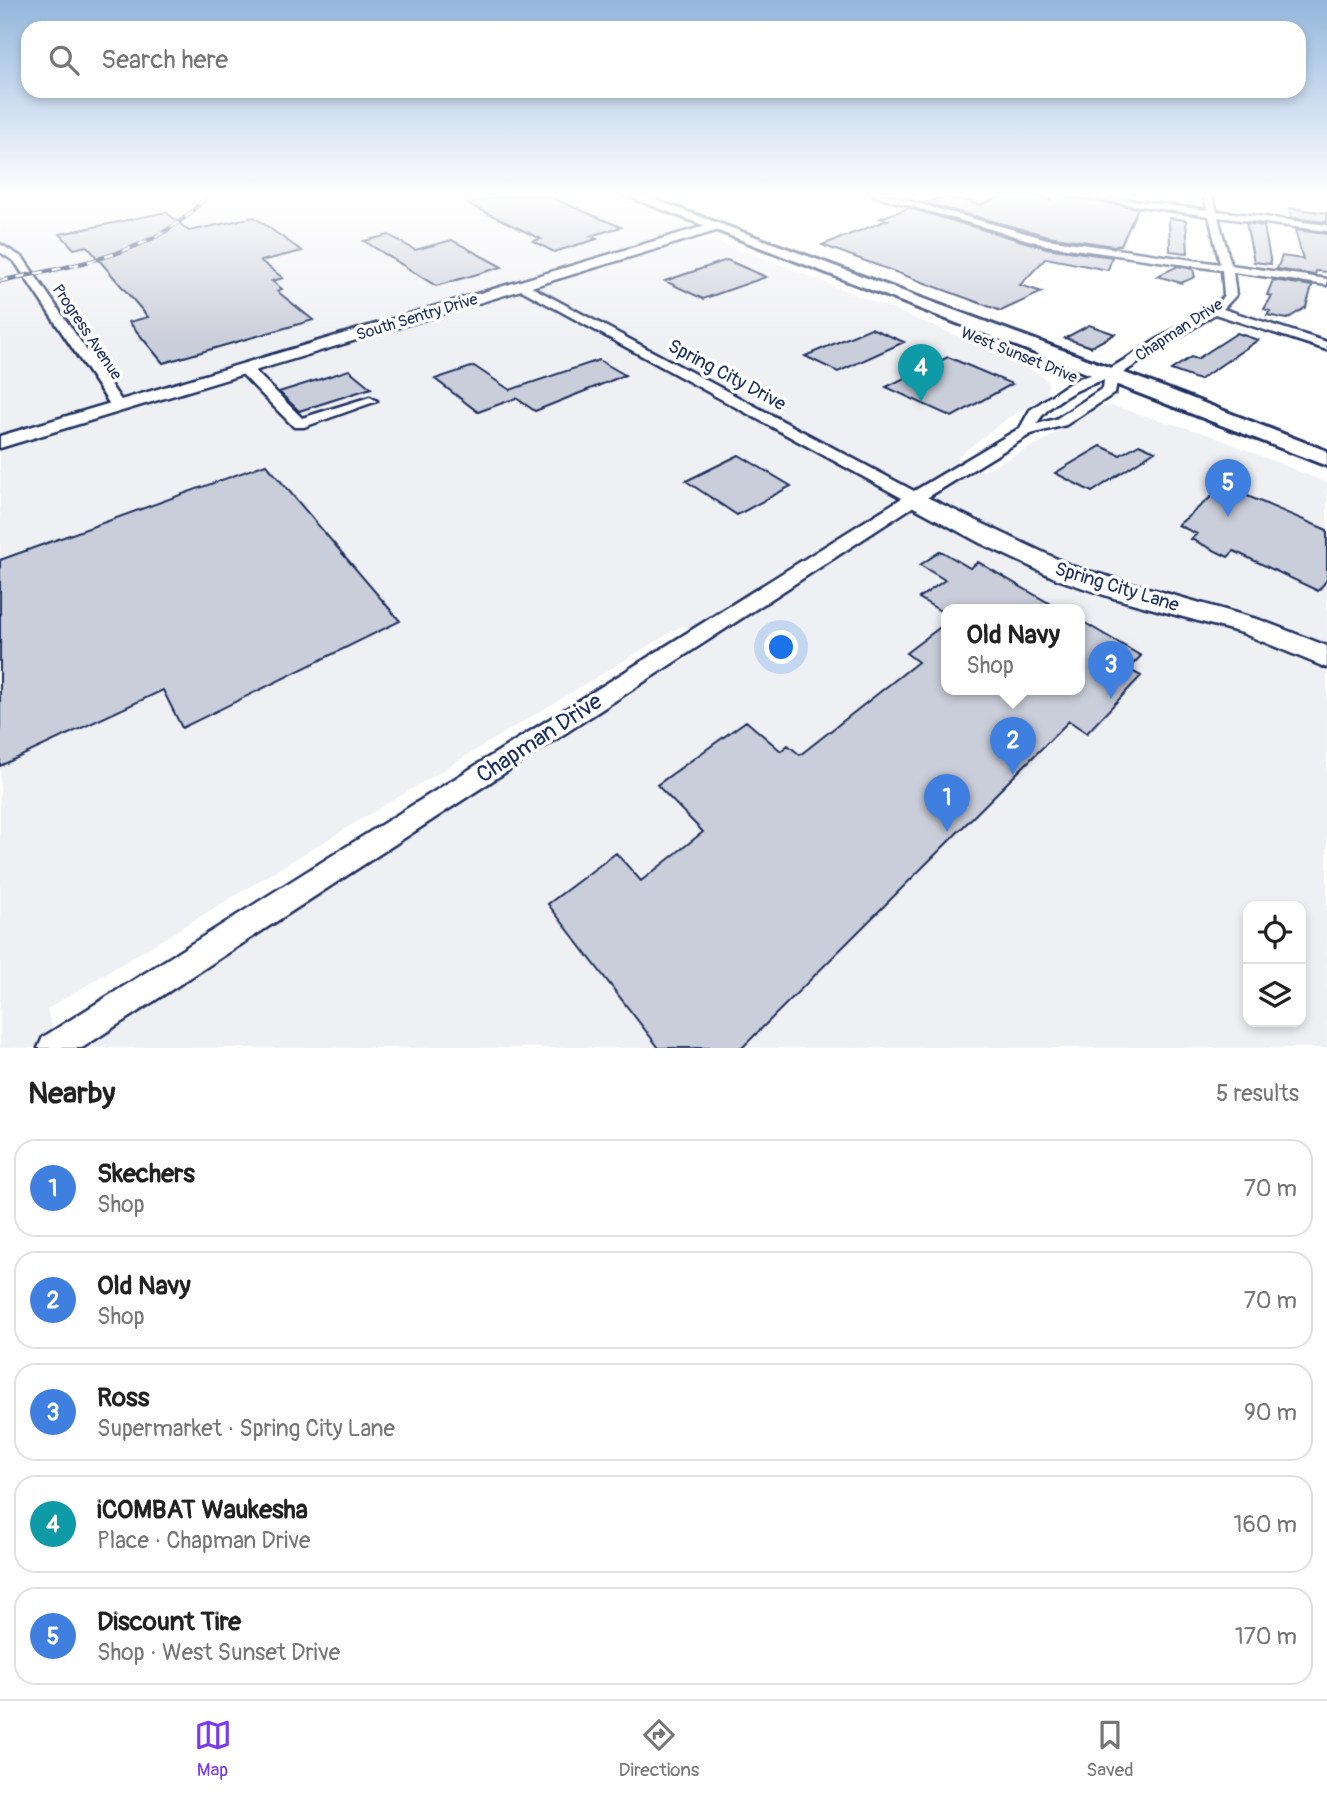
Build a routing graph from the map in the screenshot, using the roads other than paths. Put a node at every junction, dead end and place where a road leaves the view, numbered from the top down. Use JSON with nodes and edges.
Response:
{"nodes":[{"id":1,"x":660,"y":244,"type":"edge"},
{"id":2,"x":747,"y":244,"type":"edge"},
{"id":3,"x":758,"y":244,"type":"edge"},
{"id":4,"x":1059,"y":244,"type":"edge"},
{"id":5,"x":1219,"y":244,"type":"edge"},
{"id":6,"x":0,"y":247,"type":"edge"},
{"id":7,"x":1226,"y":269,"type":"junction"},
{"id":8,"x":1327,"y":282,"type":"edge"},
{"id":9,"x":522,"y":286,"type":"junction"},
{"id":10,"x":1213,"y":310,"type":"junction"},
{"id":11,"x":1327,"y":346,"type":"edge"},
{"id":12,"x":244,"y":368,"type":"junction"},
{"id":13,"x":1084,"y":381,"type":"junction"},
{"id":14,"x":1110,"y":382,"type":"junction"},
{"id":15,"x":370,"y":401,"type":"dead end"},
{"id":16,"x":118,"y":406,"type":"junction"},
{"id":17,"x":1026,"y":431,"type":"junction"},
{"id":18,"x":0,"y":442,"type":"edge"},
{"id":19,"x":1327,"y":459,"type":"edge"},
{"id":20,"x":1327,"y":475,"type":"edge"},
{"id":21,"x":914,"y":498,"type":"junction"},
{"id":22,"x":1327,"y":658,"type":"edge"},
{"id":23,"x":54,"y":1048,"type":"edge"}],
"edges":[{"from":1,"to":9,"type":"street","name":"South Sentry Drive"},
{"from":2,"to":13,"type":"main road","name":"West Sunset Drive"},
{"from":3,"to":14,"type":"main road","name":"West Sunset Drive"},
{"from":4,"to":7,"type":"street"},
{"from":5,"to":7,"type":"street","name":"Chapman Drive"},
{"from":6,"to":16,"type":"street","name":"Progress Avenue"},
{"from":7,"to":8,"type":"street"},
{"from":7,"to":10,"type":"street","name":"Chapman Drive"},
{"from":9,"to":12,"type":"street","name":"South Sentry Drive"},
{"from":9,"to":21,"type":"street","name":"Spring City Drive"},
{"from":10,"to":11,"type":"street"},
{"from":10,"to":14,"type":"street","name":"Chapman Drive"},
{"from":12,"to":15,"type":"street"},
{"from":12,"to":16,"type":"street","name":"South Sentry Drive"},
{"from":13,"to":14,"type":"main road","name":"West Sunset Drive"},
{"from":13,"to":17,"type":"street","name":"Chapman Drive"},
{"from":14,"to":17,"type":"street","name":"Chapman Drive"},
{"from":14,"to":19,"type":"main road","name":"West Sunset Drive"},
{"from":14,"to":20,"type":"main road","name":"West Sunset Drive"},
{"from":16,"to":18,"type":"street","name":"South Sentry Drive"},
{"from":17,"to":21,"type":"street","name":"Chapman Drive"},
{"from":21,"to":22,"type":"street","name":"Spring City Lane"},
{"from":21,"to":23,"type":"street","name":"Chapman Drive"}]}
